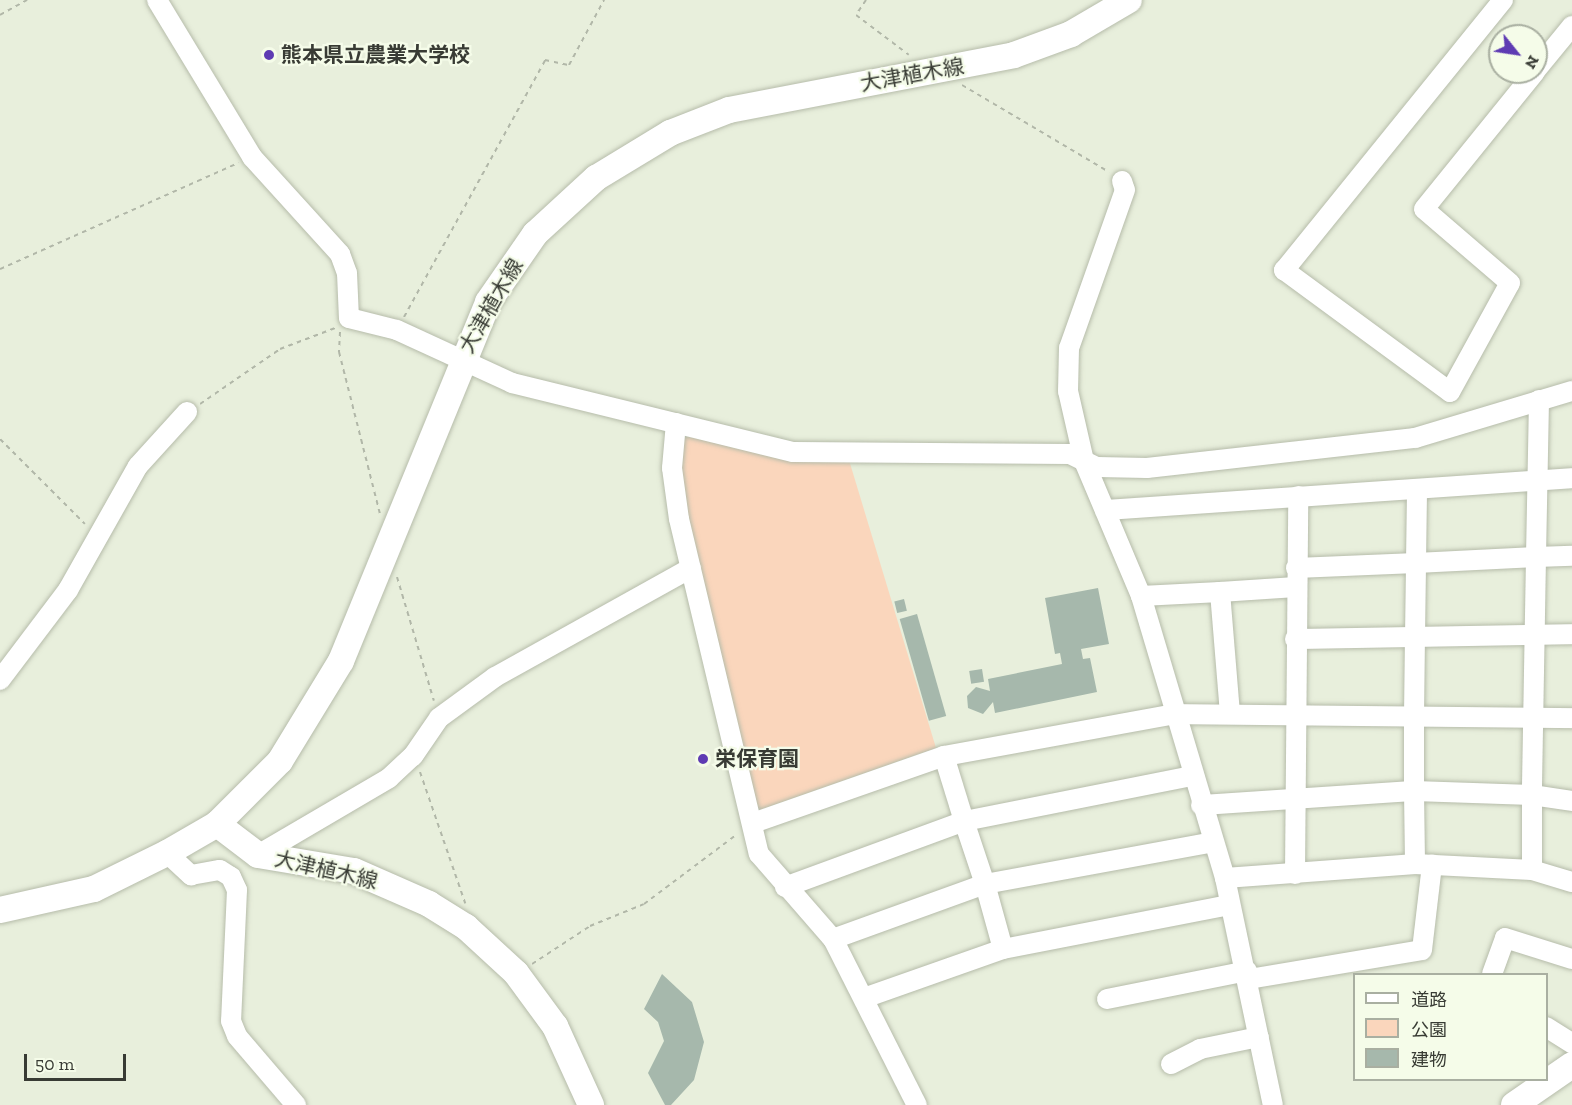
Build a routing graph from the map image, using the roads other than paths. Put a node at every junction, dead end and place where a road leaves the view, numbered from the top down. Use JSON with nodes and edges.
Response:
{"nodes":[{"id":1,"x":157,"y":0,"type":"edge"},
{"id":2,"x":1129,"y":0,"type":"edge"},
{"id":3,"x":1503,"y":0,"type":"edge"},
{"id":4,"x":1572,"y":26,"type":"edge"},
{"id":5,"x":1548,"y":55,"type":"edge"},
{"id":6,"x":1525,"y":84,"type":"edge"},
{"id":7,"x":1122,"y":181,"type":"road end"},
{"id":8,"x":459,"y":362,"type":"junction"},
{"id":9,"x":1572,"y":391,"type":"edge"},
{"id":10,"x":1539,"y":400,"type":"junction"},
{"id":11,"x":188,"y":412,"type":"road end"},
{"id":12,"x":676,"y":423,"type":"junction"},
{"id":13,"x":1084,"y":461,"type":"junction"},
{"id":14,"x":1572,"y":478,"type":"edge"},
{"id":15,"x":1538,"y":479,"type":"junction"},
{"id":16,"x":1417,"y":490,"type":"junction"},
{"id":17,"x":1298,"y":496,"type":"junction"},
{"id":18,"x":1106,"y":510,"type":"junction"},
{"id":19,"x":1572,"y":556,"type":"edge"},
{"id":20,"x":1536,"y":557,"type":"junction"},
{"id":21,"x":1416,"y":563,"type":"junction"},
{"id":22,"x":691,"y":568,"type":"junction"},
{"id":23,"x":1296,"y":577,"type":"junction"},
{"id":24,"x":1220,"y":591,"type":"junction"},
{"id":25,"x":1141,"y":596,"type":"junction"},
{"id":26,"x":1534,"y":634,"type":"junction"},
{"id":27,"x":1572,"y":634,"type":"edge"},
{"id":28,"x":1415,"y":637,"type":"junction"},
{"id":29,"x":1295,"y":639,"type":"junction"},
{"id":30,"x":0,"y":680,"type":"edge"},
{"id":31,"x":1174,"y":714,"type":"junction"},
{"id":32,"x":1230,"y":714,"type":"junction"},
{"id":33,"x":1295,"y":715,"type":"junction"},
{"id":34,"x":1414,"y":717,"type":"junction"},
{"id":35,"x":1533,"y":717,"type":"junction"},
{"id":36,"x":1572,"y":718,"type":"edge"},
{"id":37,"x":944,"y":756,"type":"junction"},
{"id":38,"x":1192,"y":776,"type":"junction"},
{"id":39,"x":1414,"y":791,"type":"junction"},
{"id":40,"x":1295,"y":795,"type":"junction"},
{"id":41,"x":1532,"y":795,"type":"junction"},
{"id":42,"x":1572,"y":801,"type":"edge"},
{"id":43,"x":1202,"y":805,"type":"junction"},
{"id":44,"x":964,"y":821,"type":"junction"},
{"id":45,"x":753,"y":823,"type":"junction"},
{"id":46,"x":217,"y":824,"type":"junction"},
{"id":47,"x":1214,"y":842,"type":"junction"},
{"id":48,"x":167,"y":853,"type":"junction"},
{"id":49,"x":258,"y":855,"type":"junction"},
{"id":50,"x":1423,"y":865,"type":"junction"},
{"id":51,"x":1532,"y":870,"type":"junction"},
{"id":52,"x":1295,"y":874,"type":"junction"},
{"id":53,"x":1225,"y":878,"type":"junction"},
{"id":54,"x":1572,"y":882,"type":"edge"},
{"id":55,"x":985,"y":884,"type":"junction"},
{"id":56,"x":784,"y":887,"type":"junction"},
{"id":57,"x":1230,"y":905,"type":"junction"},
{"id":58,"x":0,"y":910,"type":"edge"},
{"id":59,"x":833,"y":939,"type":"junction"},
{"id":60,"x":1003,"y":949,"type":"junction"},
{"id":61,"x":1572,"y":959,"type":"edge"},
{"id":62,"x":1493,"y":973,"type":"edge"},
{"id":63,"x":1248,"y":975,"type":"junction"},
{"id":64,"x":864,"y":998,"type":"junction"},
{"id":65,"x":1107,"y":999,"type":"dead end"},
{"id":66,"x":1548,"y":1028,"type":"edge"},
{"id":67,"x":1259,"y":1037,"type":"junction"},
{"id":68,"x":1572,"y":1043,"type":"edge"},
{"id":69,"x":1171,"y":1064,"type":"dead end"},
{"id":70,"x":1572,"y":1065,"type":"edge"},
{"id":71,"x":296,"y":1105,"type":"edge"},
{"id":72,"x":591,"y":1105,"type":"edge"},
{"id":73,"x":917,"y":1105,"type":"edge"},
{"id":74,"x":1273,"y":1105,"type":"edge"},
{"id":75,"x":1514,"y":1105,"type":"edge"}],
"edges":[{"from":1,"to":8,"type":"street"},
{"from":2,"to":8,"type":"main road","name":"大津植木線"},
{"from":3,"to":6,"type":"street"},
{"from":4,"to":5,"type":"street"},
{"from":7,"to":13,"type":"street"},
{"from":8,"to":12,"type":"street"},
{"from":8,"to":46,"type":"main road","name":"大津植木線"},
{"from":9,"to":10,"type":"street"},
{"from":10,"to":13,"type":"street"},
{"from":10,"to":15,"type":"street"},
{"from":11,"to":30,"type":"street"},
{"from":12,"to":13,"type":"street"},
{"from":12,"to":22,"type":"street"},
{"from":13,"to":18,"type":"street"},
{"from":14,"to":15,"type":"street"},
{"from":15,"to":16,"type":"street"},
{"from":15,"to":20,"type":"street"},
{"from":16,"to":17,"type":"street"},
{"from":16,"to":21,"type":"street"},
{"from":17,"to":18,"type":"street"},
{"from":17,"to":23,"type":"street"},
{"from":18,"to":25,"type":"street"},
{"from":19,"to":20,"type":"street"},
{"from":20,"to":21,"type":"street"},
{"from":20,"to":26,"type":"street"},
{"from":21,"to":23,"type":"street"},
{"from":21,"to":28,"type":"street"},
{"from":22,"to":45,"type":"street"},
{"from":22,"to":49,"type":"street"},
{"from":23,"to":24,"type":"street"},
{"from":23,"to":29,"type":"street"},
{"from":24,"to":25,"type":"street"},
{"from":24,"to":32,"type":"street"},
{"from":25,"to":31,"type":"street"},
{"from":26,"to":27,"type":"street"},
{"from":26,"to":28,"type":"street"},
{"from":26,"to":35,"type":"street"},
{"from":28,"to":29,"type":"street"},
{"from":28,"to":34,"type":"street"},
{"from":29,"to":33,"type":"street"},
{"from":31,"to":32,"type":"street"},
{"from":31,"to":37,"type":"street"},
{"from":31,"to":38,"type":"street"},
{"from":32,"to":33,"type":"street"},
{"from":33,"to":34,"type":"street"},
{"from":33,"to":40,"type":"street"},
{"from":34,"to":35,"type":"street"},
{"from":34,"to":39,"type":"street"},
{"from":35,"to":36,"type":"street"},
{"from":35,"to":41,"type":"street"},
{"from":37,"to":44,"type":"street"},
{"from":37,"to":45,"type":"street"},
{"from":38,"to":43,"type":"street"},
{"from":38,"to":44,"type":"street"},
{"from":39,"to":40,"type":"street"},
{"from":39,"to":41,"type":"street"},
{"from":39,"to":50,"type":"street"},
{"from":40,"to":43,"type":"street"},
{"from":40,"to":52,"type":"street"},
{"from":41,"to":42,"type":"street"},
{"from":41,"to":51,"type":"street"},
{"from":43,"to":47,"type":"street"},
{"from":44,"to":55,"type":"street"},
{"from":44,"to":56,"type":"street"},
{"from":45,"to":56,"type":"street"},
{"from":46,"to":48,"type":"main road","name":"大津植木線"},
{"from":46,"to":49,"type":"main road","name":"大津植木線"},
{"from":47,"to":53,"type":"street"},
{"from":47,"to":55,"type":"street"},
{"from":48,"to":58,"type":"main road","name":"大津植木線"},
{"from":48,"to":71,"type":"street"},
{"from":49,"to":72,"type":"main road","name":"大津植木線"},
{"from":50,"to":51,"type":"street"},
{"from":50,"to":52,"type":"street"},
{"from":50,"to":63,"type":"street"},
{"from":51,"to":54,"type":"street"},
{"from":52,"to":53,"type":"street"},
{"from":53,"to":57,"type":"street"},
{"from":55,"to":59,"type":"street"},
{"from":55,"to":60,"type":"street"},
{"from":56,"to":59,"type":"street"},
{"from":57,"to":60,"type":"street"},
{"from":57,"to":63,"type":"street"},
{"from":59,"to":64,"type":"street"},
{"from":60,"to":64,"type":"street"},
{"from":61,"to":62,"type":"street"},
{"from":63,"to":65,"type":"street"},
{"from":63,"to":67,"type":"street"},
{"from":64,"to":73,"type":"street"},
{"from":66,"to":68,"type":"street"},
{"from":67,"to":69,"type":"street"},
{"from":67,"to":74,"type":"street"},
{"from":70,"to":75,"type":"main road"}]}
